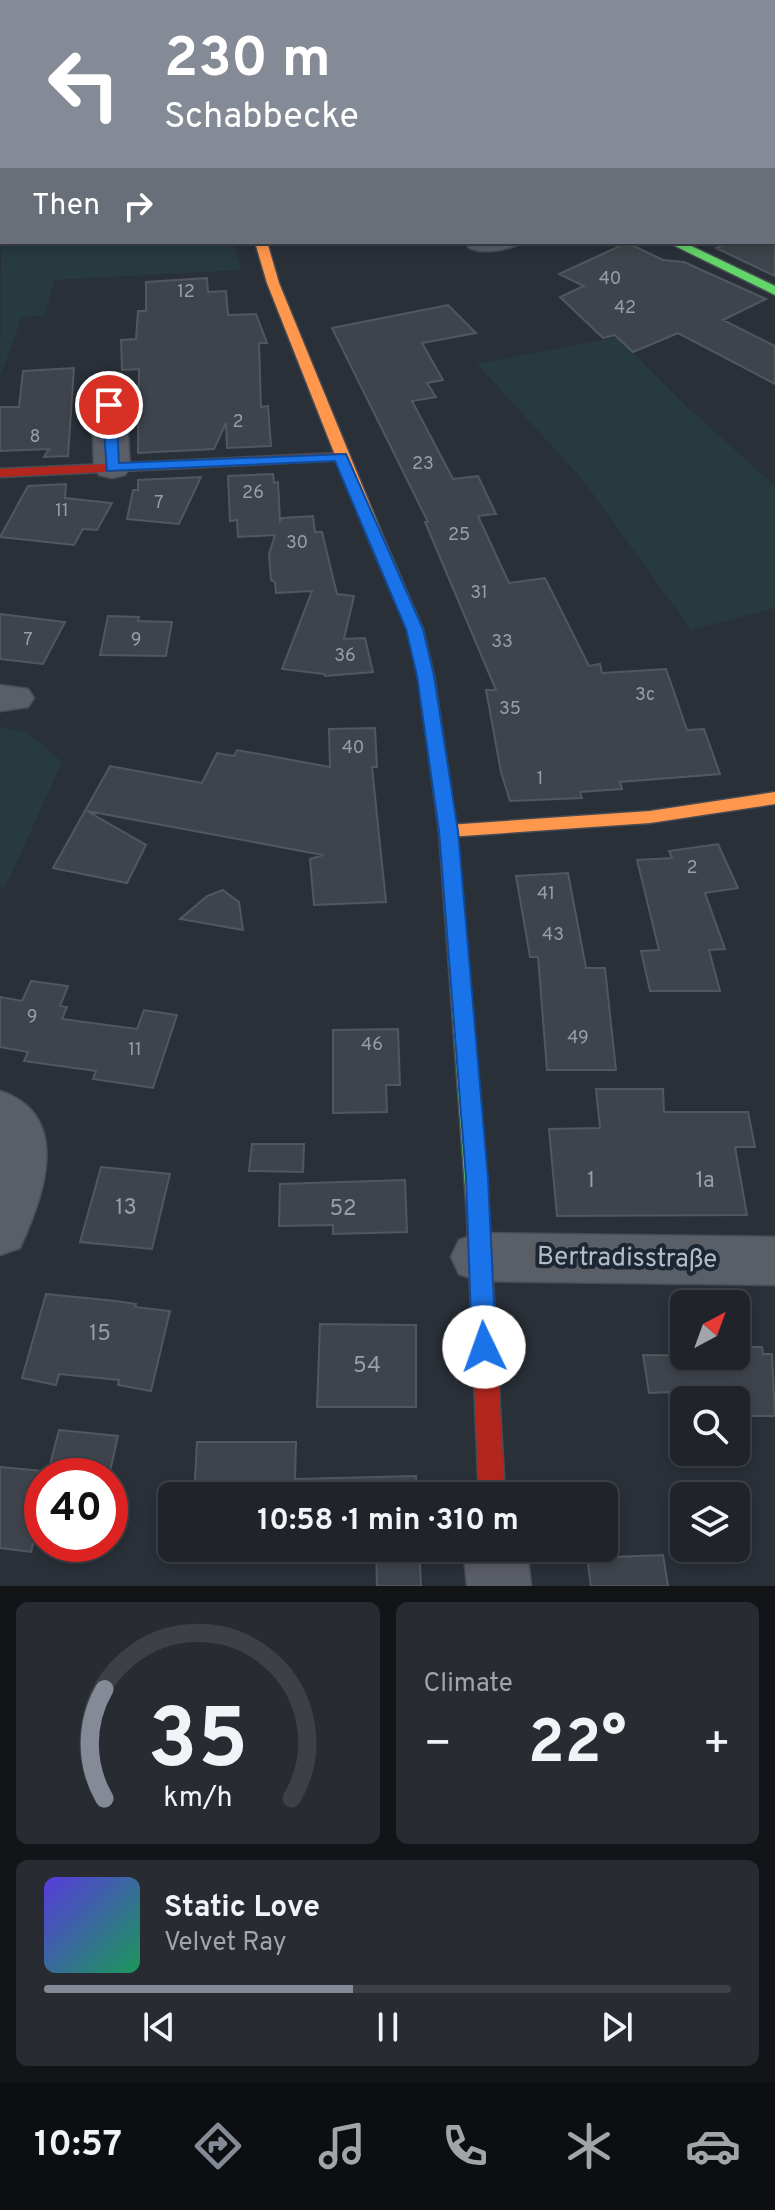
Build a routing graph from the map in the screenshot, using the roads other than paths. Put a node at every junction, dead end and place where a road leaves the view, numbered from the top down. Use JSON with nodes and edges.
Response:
{"nodes":[{"id":1,"x":262,"y":244,"type":"edge"},
{"id":2,"x":499,"y":244,"type":"edge"},
{"id":3,"x":682,"y":244,"type":"edge"},
{"id":4,"x":475,"y":247,"type":"dead end"},
{"id":5,"x":775,"y":291,"type":"edge"},
{"id":6,"x":109,"y":405,"type":"dead end"},
{"id":7,"x":341,"y":457,"type":"junction"},
{"id":8,"x":112,"y":467,"type":"junction"},
{"id":9,"x":0,"y":473,"type":"edge"},
{"id":10,"x":775,"y":798,"type":"edge"},
{"id":11,"x":448,"y":831,"type":"junction"},
{"id":12,"x":0,"y":1112,"type":"edge"},
{"id":13,"x":0,"y":1231,"type":"edge"},
{"id":14,"x":479,"y":1257,"type":"junction"},
{"id":15,"x":775,"y":1261,"type":"edge"},
{"id":16,"x":491,"y":1482,"type":"edge"},
{"id":17,"x":496,"y":1562,"type":"edge"},
{"id":18,"x":499,"y":1586,"type":"edge"}],
"edges":[{"from":1,"to":7,"type":"street"},
{"from":2,"to":4,"type":"lane"},
{"from":3,"to":5,"type":"street"},
{"from":6,"to":8,"type":"street"},
{"from":7,"to":8,"type":"street"},
{"from":7,"to":11,"type":"street"},
{"from":8,"to":9,"type":"street"},
{"from":10,"to":11,"type":"street"},
{"from":11,"to":14,"type":"street"},
{"from":12,"to":13,"type":"street"},
{"from":14,"to":15,"type":"street","name":"Bertradisstraße"},
{"from":14,"to":16,"type":"street"},
{"from":17,"to":18,"type":"street"}]}
